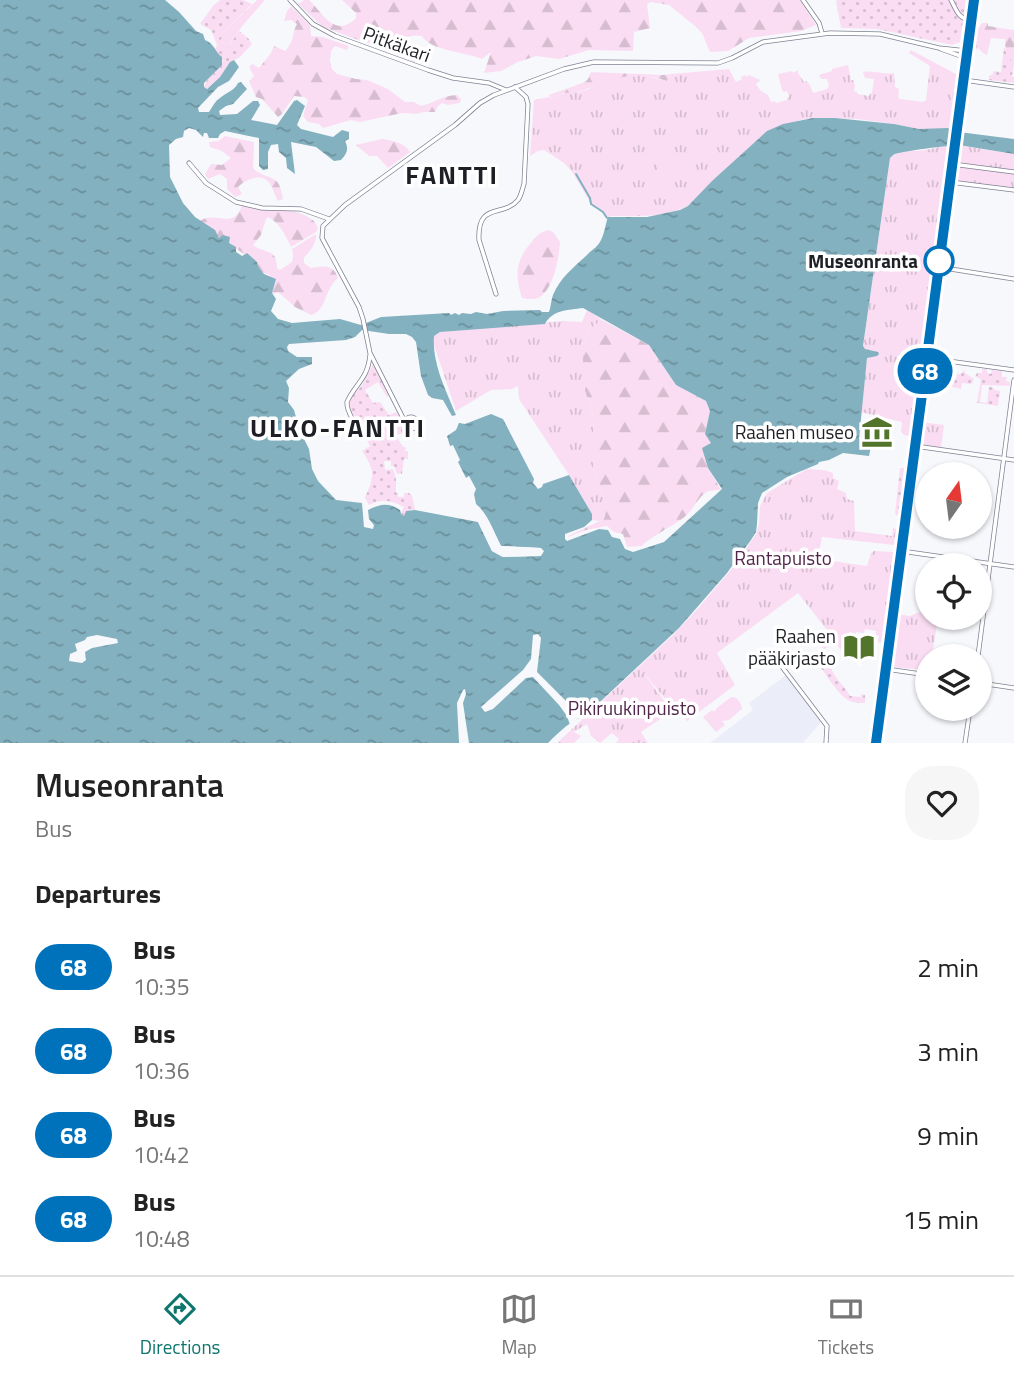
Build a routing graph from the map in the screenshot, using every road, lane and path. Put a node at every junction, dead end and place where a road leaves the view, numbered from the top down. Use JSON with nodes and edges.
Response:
{"nodes":[{"id":1,"x":290,"y":0,"type":"edge"},
{"id":2,"x":803,"y":0,"type":"edge"},
{"id":3,"x":951,"y":0,"type":"edge"},
{"id":4,"x":974,"y":0,"type":"edge"},
{"id":5,"x":971,"y":19,"type":"junction"},
{"id":6,"x":822,"y":33,"type":"junction"},
{"id":7,"x":939,"y":48,"type":"junction"},
{"id":8,"x":967,"y":51,"type":"junction"},
{"id":9,"x":966,"y":58,"type":"junction"},
{"id":10,"x":964,"y":80,"type":"junction"},
{"id":11,"x":515,"y":87,"type":"junction"},
{"id":12,"x":1014,"y":87,"type":"edge"},
{"id":13,"x":506,"y":90,"type":"junction"},
{"id":14,"x":189,"y":163,"type":"dead end"},
{"id":15,"x":952,"y":164,"type":"junction"},
{"id":16,"x":1014,"y":172,"type":"edge"},
{"id":17,"x":950,"y":182,"type":"junction"},
{"id":18,"x":1014,"y":190,"type":"edge"},
{"id":19,"x":329,"y":219,"type":"junction"},
{"id":20,"x":939,"y":267,"type":"junction"},
{"id":21,"x":1014,"y":278,"type":"edge"},
{"id":22,"x":496,"y":294,"type":"dead end"},
{"id":23,"x":370,"y":353,"type":"junction"},
{"id":24,"x":926,"y":358,"type":"junction"},
{"id":25,"x":1014,"y":370,"type":"edge"},
{"id":26,"x":1014,"y":380,"type":"edge"},
{"id":27,"x":400,"y":409,"type":"junction"},
{"id":28,"x":411,"y":416,"type":"junction"},
{"id":29,"x":405,"y":422,"type":"junction"},
{"id":30,"x":359,"y":437,"type":"dead end"},
{"id":31,"x":915,"y":446,"type":"junction"},
{"id":32,"x":1003,"y":459,"type":"junction"},
{"id":33,"x":1014,"y":460,"type":"edge"},
{"id":34,"x":901,"y":551,"type":"junction"},
{"id":35,"x":916,"y":553,"type":"edge"},
{"id":36,"x":991,"y":553,"type":"edge"},
{"id":37,"x":992,"y":563,"type":"edge"},
{"id":38,"x":1014,"y":566,"type":"edge"},
{"id":39,"x":773,"y":655,"type":"dead end"},
{"id":40,"x":886,"y":669,"type":"junction"},
{"id":41,"x":915,"y":673,"type":"edge"},
{"id":42,"x":992,"y":685,"type":"edge"},
{"id":43,"x":1014,"y":688,"type":"edge"},
{"id":44,"x":968,"y":721,"type":"edge"},
{"id":45,"x":826,"y":743,"type":"edge"},
{"id":46,"x":876,"y":743,"type":"edge"},
{"id":47,"x":965,"y":743,"type":"edge"}],
"edges":[{"from":1,"to":13,"type":"street","name":"Pitkäkari"},
{"from":2,"to":6,"type":"street"},
{"from":3,"to":5,"type":"street"},
{"from":4,"to":5,"type":"street"},
{"from":5,"to":8,"type":"street"},
{"from":6,"to":7,"type":"street"},
{"from":6,"to":11,"type":"street"},
{"from":7,"to":8,"type":"street"},
{"from":7,"to":9,"type":"street"},
{"from":8,"to":9,"type":"street"},
{"from":9,"to":10,"type":"street"},
{"from":10,"to":12,"type":"street"},
{"from":10,"to":15,"type":"street"},
{"from":11,"to":13,"type":"street"},
{"from":11,"to":22,"type":"street"},
{"from":13,"to":19,"type":"street"},
{"from":14,"to":19,"type":"street"},
{"from":15,"to":16,"type":"street"},
{"from":15,"to":17,"type":"street"},
{"from":17,"to":18,"type":"street"},
{"from":17,"to":20,"type":"street"},
{"from":19,"to":23,"type":"street"},
{"from":20,"to":21,"type":"street"},
{"from":20,"to":24,"type":"street"},
{"from":23,"to":27,"type":"street"},
{"from":23,"to":30,"type":"street"},
{"from":24,"to":25,"type":"street"},
{"from":24,"to":31,"type":"street"},
{"from":26,"to":32,"type":"street"},
{"from":27,"to":28,"type":"street"},
{"from":27,"to":29,"type":"street"},
{"from":28,"to":29,"type":"street"},
{"from":28,"to":29,"type":"street"},
{"from":31,"to":32,"type":"street"},
{"from":31,"to":34,"type":"street"},
{"from":32,"to":33,"type":"street"},
{"from":32,"to":36,"type":"street"},
{"from":34,"to":35,"type":"street"},
{"from":34,"to":40,"type":"street"},
{"from":37,"to":38,"type":"street"},
{"from":39,"to":45,"type":"street"},
{"from":40,"to":41,"type":"street"},
{"from":40,"to":46,"type":"street"},
{"from":42,"to":43,"type":"street"},
{"from":44,"to":47,"type":"street"}]}
